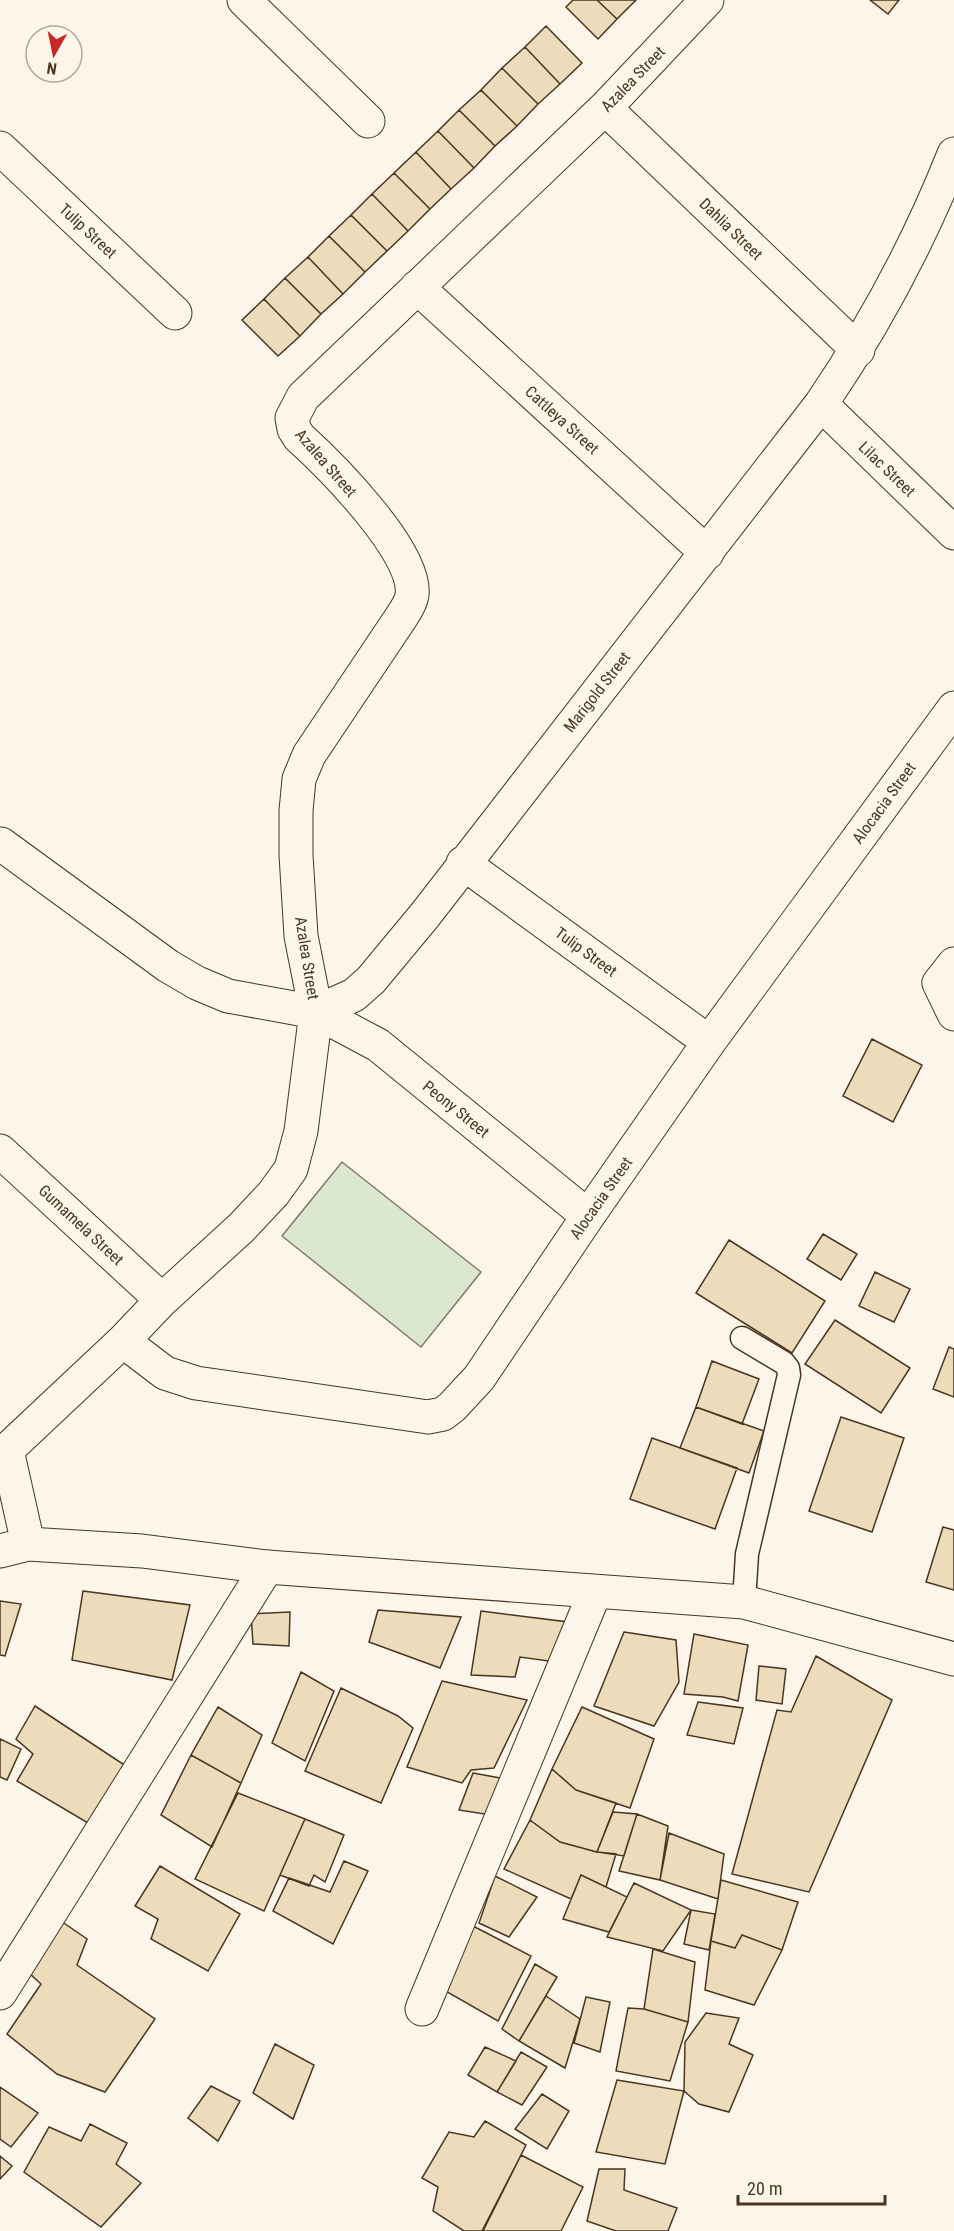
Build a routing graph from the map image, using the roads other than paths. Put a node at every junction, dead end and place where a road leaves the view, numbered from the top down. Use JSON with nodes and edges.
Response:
{"nodes":[{"id":1,"x":244,"y":0,"type":"edge"},
{"id":2,"x":707,"y":0,"type":"edge"},
{"id":3,"x":605,"y":108,"type":"junction"},
{"id":4,"x":368,"y":121,"type":"dead end"},
{"id":5,"x":0,"y":148,"type":"edge"},
{"id":6,"x":954,"y":154,"type":"edge"},
{"id":7,"x":417,"y":287,"type":"junction"},
{"id":8,"x":175,"y":313,"type":"dead end"},
{"id":9,"x":858,"y":350,"type":"junction"},
{"id":10,"x":821,"y":404,"type":"junction"},
{"id":11,"x":954,"y":533,"type":"edge"},
{"id":12,"x":707,"y":553,"type":"junction"},
{"id":13,"x":954,"y":708,"type":"edge"},
{"id":14,"x":1,"y":844,"type":"edge"},
{"id":15,"x":463,"y":863,"type":"junction"},
{"id":16,"x":954,"y":964,"type":"edge"},
{"id":17,"x":316,"y":1011,"type":"junction"},
{"id":18,"x":954,"y":1014,"type":"edge"},
{"id":19,"x":709,"y":1042,"type":"junction"},
{"id":20,"x":0,"y":1151,"type":"edge"},
{"id":21,"x":588,"y":1216,"type":"junction"},
{"id":22,"x":162,"y":1300,"type":"junction"},
{"id":23,"x":742,"y":1338,"type":"dead end"},
{"id":24,"x":123,"y":1341,"type":"junction"},
{"id":25,"x":4,"y":1447,"type":"edge"},
{"id":26,"x":14,"y":1548,"type":"edge"},
{"id":27,"x":267,"y":1567,"type":"junction"},
{"id":28,"x":595,"y":1592,"type":"junction"},
{"id":29,"x":744,"y":1602,"type":"junction"},
{"id":30,"x":954,"y":1659,"type":"edge"},
{"id":31,"x":0,"y":1993,"type":"edge"},
{"id":32,"x":422,"y":2008,"type":"dead end"}],
"edges":[{"from":1,"to":4,"type":"street"},
{"from":2,"to":3,"type":"street","name":"Azalea Street"},
{"from":3,"to":7,"type":"street","name":"Azalea Street"},
{"from":3,"to":9,"type":"street","name":"Dahlia Street"},
{"from":5,"to":8,"type":"street","name":"Tulip Street"},
{"from":6,"to":9,"type":"street","name":"Marigold Street"},
{"from":7,"to":12,"type":"street","name":"Cattleya Street"},
{"from":7,"to":17,"type":"street","name":"Azalea Street"},
{"from":9,"to":10,"type":"street","name":"Marigold Street"},
{"from":10,"to":11,"type":"street","name":"Lilac Street"},
{"from":10,"to":12,"type":"street","name":"Marigold Street"},
{"from":12,"to":15,"type":"street","name":"Marigold Street"},
{"from":13,"to":19,"type":"street","name":"Alocacia Street"},
{"from":14,"to":17,"type":"street"},
{"from":15,"to":17,"type":"street","name":"Marigold Street"},
{"from":15,"to":19,"type":"street","name":"Tulip Street"},
{"from":16,"to":18,"type":"street"},
{"from":17,"to":21,"type":"street","name":"Peony Street"},
{"from":17,"to":22,"type":"street","name":"Azalea Street"},
{"from":19,"to":21,"type":"street","name":"Alocacia Street"},
{"from":20,"to":22,"type":"street","name":"Gumamela Street"},
{"from":21,"to":24,"type":"street","name":"Alocacia Street"},
{"from":22,"to":24,"type":"street","name":"Azalea Street"},
{"from":23,"to":29,"type":"lane"},
{"from":24,"to":25,"type":"street","name":"Azalea Street"},
{"from":25,"to":26,"type":"street"},
{"from":26,"to":27,"type":"street"},
{"from":27,"to":28,"type":"street"},
{"from":27,"to":31,"type":"street"},
{"from":28,"to":29,"type":"street"},
{"from":28,"to":32,"type":"street"},
{"from":29,"to":30,"type":"street"}]}
